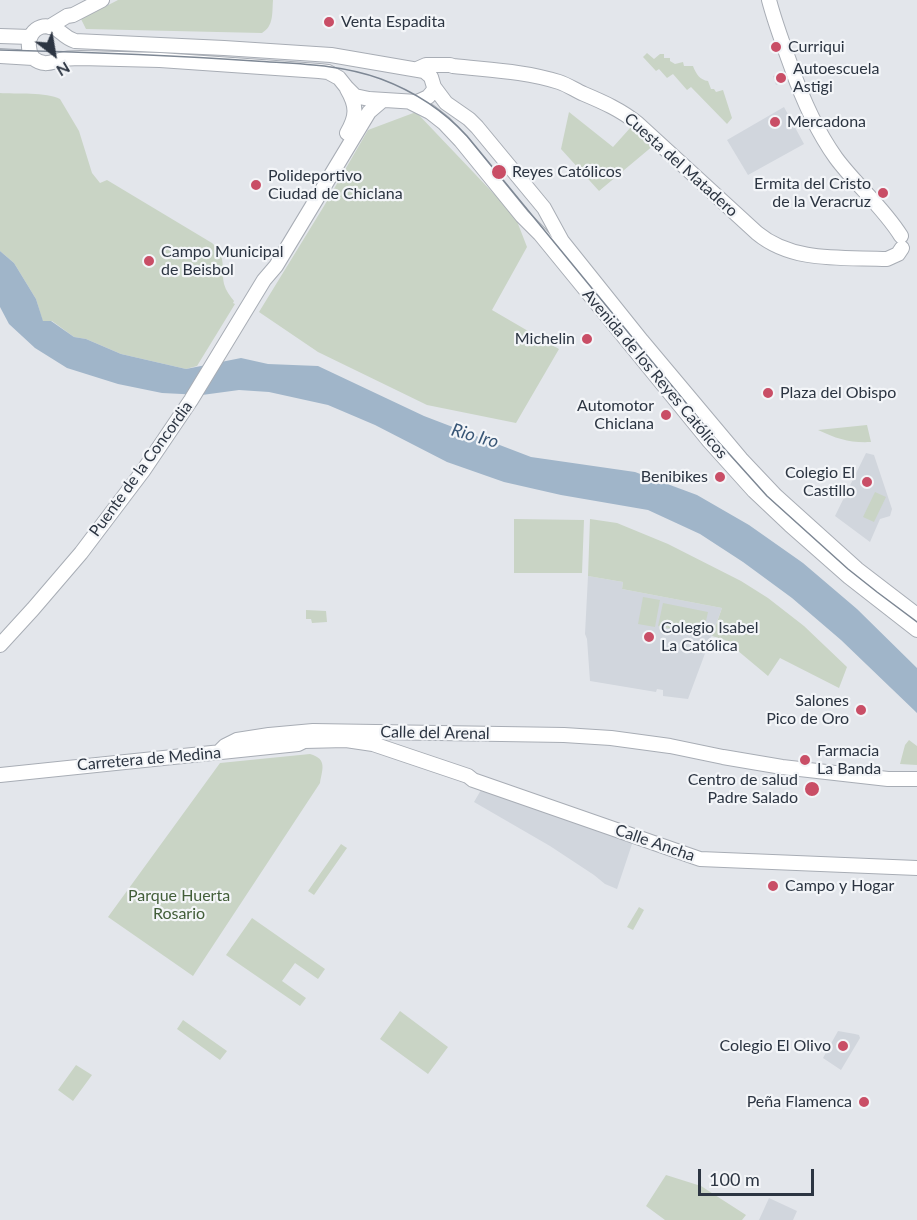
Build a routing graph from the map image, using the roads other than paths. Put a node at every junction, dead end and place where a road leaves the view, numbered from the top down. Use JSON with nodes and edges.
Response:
{"nodes":[{"id":1,"x":102,"y":0,"type":"edge"},
{"id":2,"x":769,"y":0,"type":"edge"},
{"id":3,"x":58,"y":32,"type":"junction"},
{"id":4,"x":0,"y":36,"type":"edge"},
{"id":5,"x":30,"y":37,"type":"junction"},
{"id":6,"x":0,"y":56,"type":"edge"},
{"id":7,"x":33,"y":58,"type":"junction"},
{"id":8,"x":58,"y":60,"type":"junction"},
{"id":9,"x":369,"y":61,"type":"junction"},
{"id":10,"x":453,"y":66,"type":"junction"},
{"id":11,"x":417,"y":69,"type":"junction"},
{"id":12,"x":434,"y":85,"type":"junction"},
{"id":13,"x":346,"y":87,"type":"junction"},
{"id":14,"x":383,"y":100,"type":"junction"},
{"id":15,"x":410,"y":102,"type":"junction"},
{"id":16,"x":264,"y":280,"type":"junction"},
{"id":17,"x":917,"y":615,"type":"edge"},
{"id":18,"x":917,"y":630,"type":"edge"},
{"id":19,"x":0,"y":645,"type":"edge"},
{"id":20,"x":219,"y":753,"type":"junction"},
{"id":21,"x":0,"y":775,"type":"edge"},
{"id":22,"x":917,"y":779,"type":"edge"},
{"id":23,"x":472,"y":780,"type":"joint"},
{"id":24,"x":917,"y":868,"type":"edge"}],
"edges":[{"from":1,"to":3,"type":"main road"},
{"from":2,"to":10,"type":"main road","name":"Cuesta del Matadero"},
{"from":3,"to":5,"type":"main road"},
{"from":3,"to":8,"type":"main road"},
{"from":3,"to":9,"type":"main road"},
{"from":4,"to":5,"type":"main road"},
{"from":5,"to":7,"type":"main road"},
{"from":6,"to":7,"type":"main road"},
{"from":7,"to":8,"type":"main road"},
{"from":8,"to":13,"type":"main road"},
{"from":9,"to":11,"type":"main road"},
{"from":9,"to":13,"type":"main road"},
{"from":10,"to":11,"type":"main road","name":"Cuesta del Matadero"},
{"from":10,"to":12,"type":"main road"},
{"from":11,"to":12,"type":"main road","name":"Avenida de los Reyes Católicos"},
{"from":12,"to":15,"type":"main road"},
{"from":12,"to":17,"type":"main road","name":"Avenida de los Reyes Católicos"},
{"from":13,"to":14,"type":"main road"},
{"from":13,"to":16,"type":"main road"},
{"from":14,"to":15,"type":"main road"},
{"from":14,"to":16,"type":"main road"},
{"from":15,"to":18,"type":"main road","name":"Avenida de los Reyes Católicos"},
{"from":16,"to":19,"type":"main road","name":"Puente de la Concordia"},
{"from":20,"to":21,"type":"main road","name":"Carretera de Medina"},
{"from":20,"to":22,"type":"main road","name":"Calle del Arenal"},
{"from":20,"to":23,"type":"main road","name":"Carretera de Medina"},
{"from":23,"to":24,"type":"main road","name":"Calle Ancha"}]}
